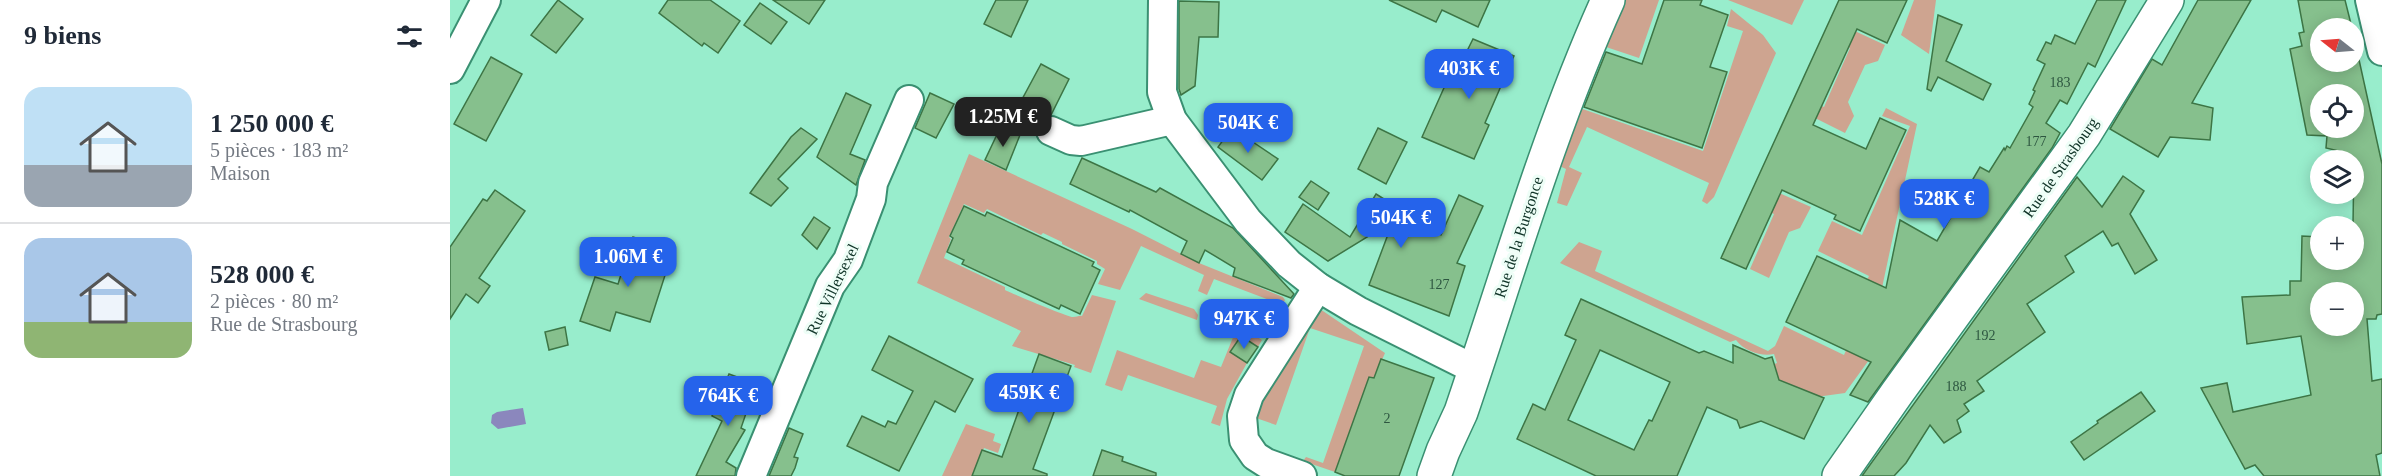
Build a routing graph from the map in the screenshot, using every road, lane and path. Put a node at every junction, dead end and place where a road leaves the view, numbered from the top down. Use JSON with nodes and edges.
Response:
{"nodes":[{"id":1,"x":486,"y":0,"type":"edge"},
{"id":2,"x":1162,"y":0,"type":"edge"},
{"id":3,"x":1608,"y":0,"type":"edge"},
{"id":4,"x":2167,"y":0,"type":"edge"},
{"id":5,"x":2376,"y":16,"type":"edge"},
{"id":6,"x":2382,"y":51,"type":"edge"},
{"id":7,"x":450,"y":69,"type":"edge"},
{"id":8,"x":909,"y":100,"type":"dead end"},
{"id":9,"x":1172,"y":120,"type":"junction"},
{"id":10,"x":1051,"y":131,"type":"dead end"},
{"id":11,"x":1318,"y":287,"type":"junction"},
{"id":12,"x":1476,"y":369,"type":"junction"},
{"id":13,"x":751,"y":476,"type":"edge"},
{"id":14,"x":1302,"y":476,"type":"edge"},
{"id":15,"x":1434,"y":476,"type":"edge"},
{"id":16,"x":1839,"y":476,"type":"edge"}],
"edges":[{"from":1,"to":7,"type":"street"},
{"from":2,"to":9,"type":"street"},
{"from":3,"to":12,"type":"street","name":"Rue de la Burgonce"},
{"from":4,"to":16,"type":"street","name":"Rue de Strasbourg"},
{"from":5,"to":6,"type":"street"},
{"from":8,"to":13,"type":"street","name":"Rue Villersexel"},
{"from":9,"to":10,"type":"street"},
{"from":9,"to":11,"type":"street"},
{"from":11,"to":12,"type":"street"},
{"from":11,"to":14,"type":"street"},
{"from":12,"to":15,"type":"street","name":"Rue de la Burgonce"}]}
